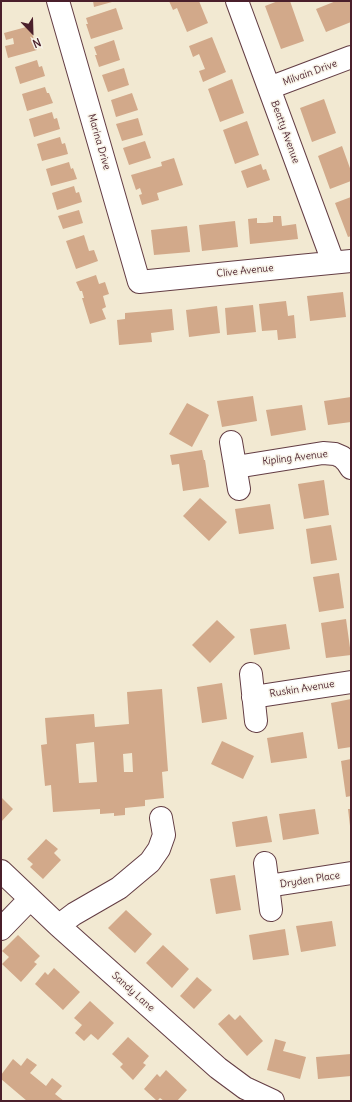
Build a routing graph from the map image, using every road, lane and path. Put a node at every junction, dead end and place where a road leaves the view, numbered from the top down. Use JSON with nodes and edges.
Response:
{"nodes":[{"id":1,"x":58,"y":1,"type":"edge"},
{"id":2,"x":237,"y":1,"type":"edge"},
{"id":3,"x":351,"y":57,"type":"edge"},
{"id":4,"x":269,"y":88,"type":"junction"},
{"id":5,"x":342,"y":262,"type":"edge"},
{"id":6,"x":140,"y":282,"type":"joint"},
{"id":7,"x":231,"y":442,"type":"dead end"},
{"id":8,"x":348,"y":458,"type":"edge"},
{"id":9,"x":236,"y":467,"type":"junction"},
{"id":10,"x":239,"y":489,"type":"dead end"},
{"id":11,"x":251,"y":674,"type":"dead end"},
{"id":12,"x":351,"y":682,"type":"edge"},
{"id":13,"x":253,"y":697,"type":"junction"},
{"id":14,"x":256,"y":721,"type":"dead end"},
{"id":15,"x":161,"y":818,"type":"dead end"},
{"id":16,"x":265,"y":863,"type":"dead end"},
{"id":17,"x":1,"y":871,"type":"edge"},
{"id":18,"x":351,"y":873,"type":"edge"},
{"id":19,"x":268,"y":886,"type":"junction"},
{"id":20,"x":30,"y":899,"type":"junction"},
{"id":21,"x":272,"y":910,"type":"dead end"},
{"id":22,"x":59,"y":926,"type":"junction"},
{"id":23,"x":1,"y":929,"type":"edge"},
{"id":24,"x":273,"y":1101,"type":"edge"}],
"edges":[{"from":1,"to":6,"type":"street","name":"Marina Drive"},
{"from":2,"to":4,"type":"street","name":"Beatty Avenue"},
{"from":3,"to":4,"type":"street","name":"Milvain Drive"},
{"from":4,"to":5,"type":"street","name":"Beatty Avenue"},
{"from":5,"to":6,"type":"street","name":"Clive Avenue"},
{"from":7,"to":9,"type":"street"},
{"from":8,"to":9,"type":"street","name":"Kipling Avenue"},
{"from":9,"to":10,"type":"street"},
{"from":11,"to":13,"type":"street"},
{"from":12,"to":13,"type":"street","name":"Ruskin Avenue"},
{"from":13,"to":14,"type":"street"},
{"from":15,"to":22,"type":"street"},
{"from":16,"to":19,"type":"street","name":"Dryden Place"},
{"from":17,"to":20,"type":"street","name":"Sandy Lane"},
{"from":18,"to":19,"type":"street","name":"Dryden Place"},
{"from":19,"to":21,"type":"street","name":"Dryden Place"},
{"from":20,"to":22,"type":"street","name":"Sandy Lane"},
{"from":20,"to":23,"type":"street"},
{"from":22,"to":24,"type":"street","name":"Sandy Lane"}]}
